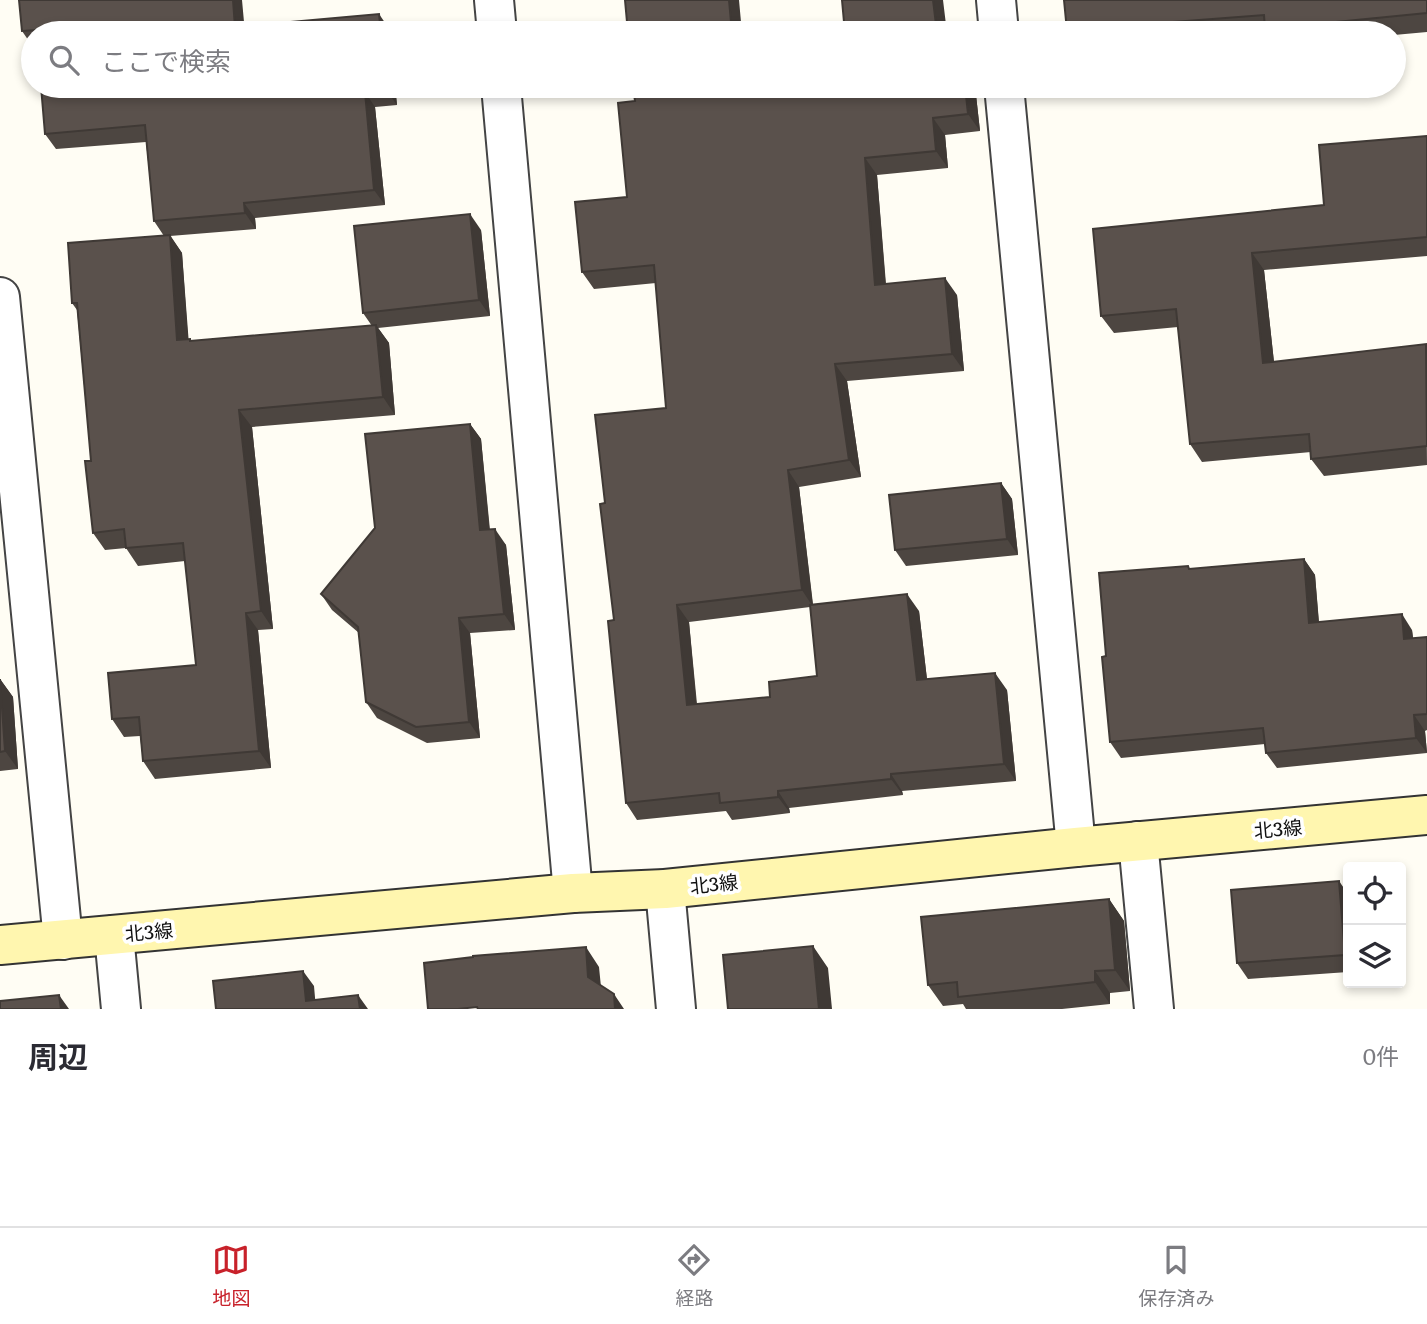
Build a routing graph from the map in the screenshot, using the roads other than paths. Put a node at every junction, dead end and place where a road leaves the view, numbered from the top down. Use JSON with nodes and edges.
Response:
{"nodes":[{"id":1,"x":494,"y":0,"type":"edge"},
{"id":2,"x":996,"y":0,"type":"edge"},
{"id":3,"x":496,"y":21,"type":"edge"},
{"id":4,"x":998,"y":21,"type":"edge"},
{"id":5,"x":502,"y":98,"type":"edge"},
{"id":6,"x":1005,"y":98,"type":"edge"},
{"id":7,"x":0,"y":298,"type":"edge"},
{"id":8,"x":2,"y":343,"type":"edge"},
{"id":9,"x":1427,"y":815,"type":"edge"},
{"id":10,"x":1138,"y":841,"type":"junction"},
{"id":11,"x":1076,"y":847,"type":"junction"},
{"id":12,"x":665,"y":889,"type":"junction"},
{"id":13,"x":573,"y":893,"type":"junction"},
{"id":14,"x":114,"y":935,"type":"junction"},
{"id":15,"x":63,"y":940,"type":"junction"},
{"id":16,"x":0,"y":946,"type":"edge"},
{"id":17,"x":121,"y":1009,"type":"edge"},
{"id":18,"x":676,"y":1009,"type":"edge"},
{"id":19,"x":1154,"y":1009,"type":"edge"}],
"edges":[{"from":1,"to":3,"type":"street"},
{"from":2,"to":4,"type":"street"},
{"from":5,"to":13,"type":"street"},
{"from":6,"to":11,"type":"street"},
{"from":7,"to":8,"type":"street"},
{"from":8,"to":15,"type":"street"},
{"from":9,"to":10,"type":"street","name":"北3線"},
{"from":10,"to":11,"type":"street","name":"北3線"},
{"from":10,"to":19,"type":"street"},
{"from":11,"to":12,"type":"street","name":"北3線"},
{"from":12,"to":13,"type":"street","name":"北3線"},
{"from":12,"to":18,"type":"street"},
{"from":13,"to":14,"type":"street","name":"北3線"},
{"from":14,"to":15,"type":"street","name":"北3線"},
{"from":14,"to":17,"type":"street"},
{"from":15,"to":16,"type":"street","name":"北3線"}]}
